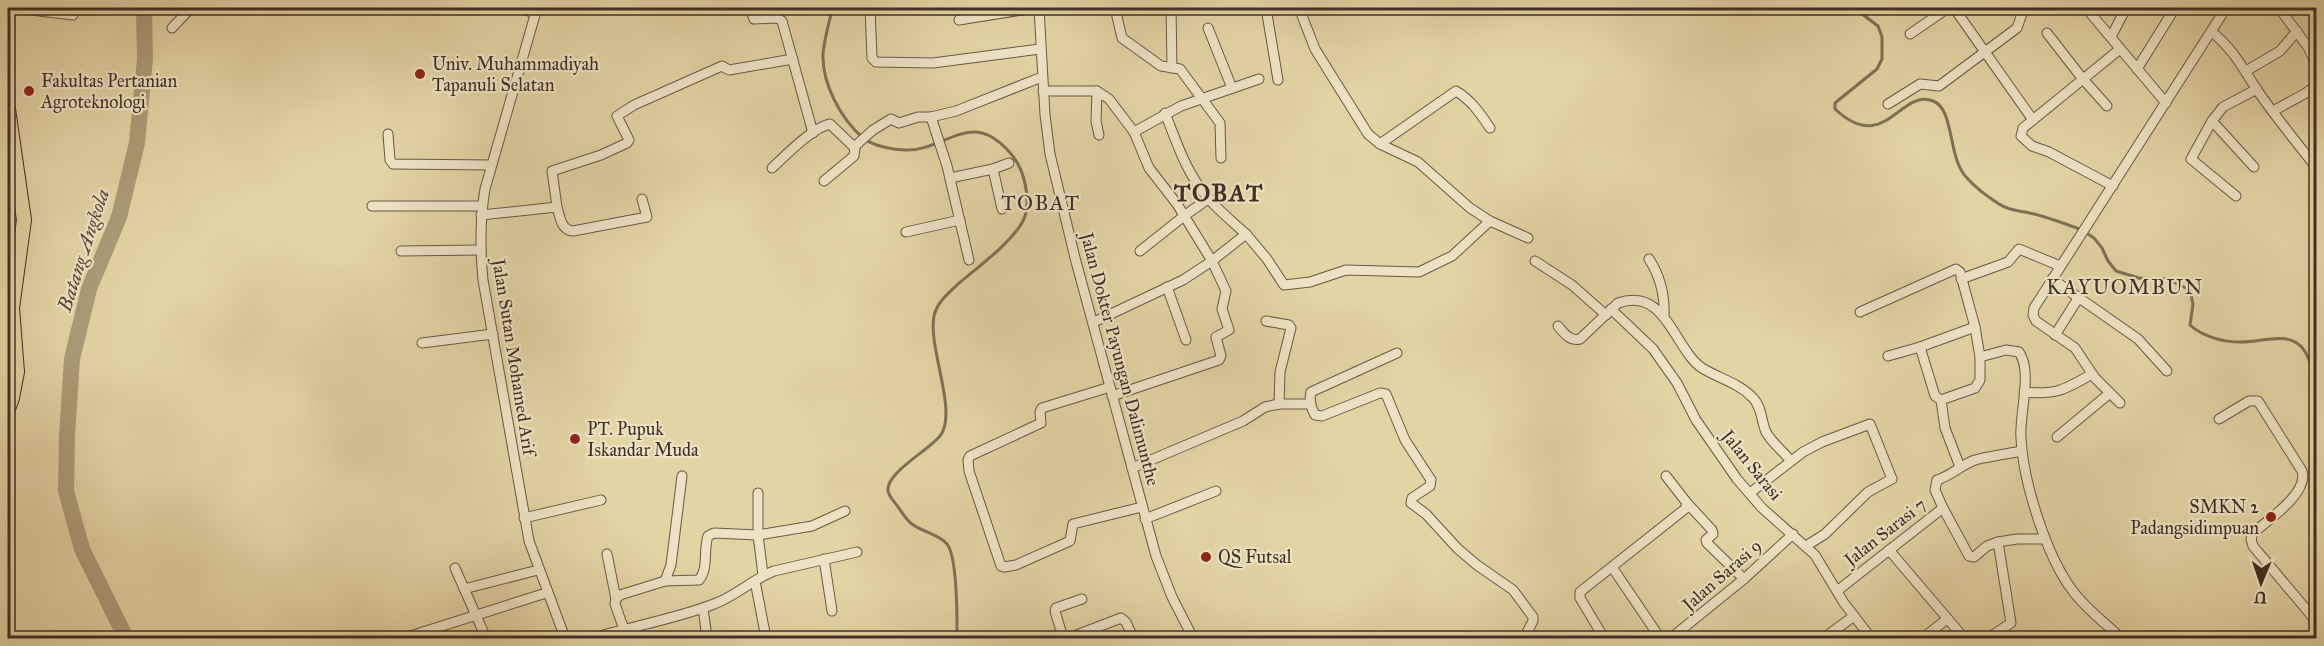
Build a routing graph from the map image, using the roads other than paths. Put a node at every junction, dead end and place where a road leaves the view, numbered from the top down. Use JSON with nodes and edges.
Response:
{"nodes":[{"id":1,"x":14,"y":8,"type":"edge"},
{"id":2,"x":191,"y":8,"type":"edge"},
{"id":3,"x":523,"y":8,"type":"edge"},
{"id":4,"x":870,"y":8,"type":"edge"},
{"id":5,"x":1034,"y":8,"type":"edge"},
{"id":6,"x":1039,"y":8,"type":"edge"},
{"id":7,"x":1115,"y":8,"type":"edge"},
{"id":8,"x":1171,"y":8,"type":"edge"},
{"id":9,"x":1266,"y":8,"type":"edge"},
{"id":10,"x":1299,"y":8,"type":"edge"},
{"id":11,"x":1948,"y":8,"type":"edge"},
{"id":12,"x":1954,"y":8,"type":"edge"},
{"id":13,"x":2024,"y":8,"type":"edge"},
{"id":14,"x":2086,"y":8,"type":"edge"},
{"id":15,"x":2126,"y":8,"type":"edge"},
{"id":16,"x":2175,"y":8,"type":"edge"},
{"id":17,"x":2226,"y":8,"type":"edge"},
{"id":18,"x":2278,"y":8,"type":"edge"},
{"id":19,"x":536,"y":11,"type":"edge"},
{"id":20,"x":751,"y":13,"type":"edge"},
{"id":21,"x":72,"y":15,"type":"dead end"},
{"id":22,"x":959,"y":20,"type":"dead end"},
{"id":23,"x":172,"y":28,"type":"dead end"},
{"id":24,"x":1208,"y":28,"type":"dead end"},
{"id":25,"x":2297,"y":31,"type":"junction"},
{"id":26,"x":2212,"y":32,"type":"junction"},
{"id":27,"x":2047,"y":33,"type":"dead end"},
{"id":28,"x":1910,"y":34,"type":"dead end"},
{"id":29,"x":2111,"y":38,"type":"junction"},
{"id":30,"x":2120,"y":49,"type":"junction"},
{"id":31,"x":1040,"y":50,"type":"junction"},
{"id":32,"x":1985,"y":52,"type":"junction"},
{"id":33,"x":793,"y":58,"type":"junction"},
{"id":34,"x":2316,"y":64,"type":"edge"},
{"id":35,"x":1172,"y":65,"type":"junction"},
{"id":36,"x":2137,"y":69,"type":"junction"},
{"id":37,"x":2246,"y":71,"type":"junction"},
{"id":38,"x":1042,"y":77,"type":"junction"},
{"id":39,"x":2082,"y":78,"type":"junction"},
{"id":40,"x":1259,"y":79,"type":"dead end"},
{"id":41,"x":1278,"y":80,"type":"dead end"},
{"id":42,"x":2316,"y":85,"type":"edge"},
{"id":43,"x":1232,"y":88,"type":"junction"},
{"id":44,"x":2257,"y":89,"type":"junction"},
{"id":45,"x":1043,"y":91,"type":"junction"},
{"id":46,"x":1097,"y":91,"type":"junction"},
{"id":47,"x":1201,"y":99,"type":"junction"},
{"id":48,"x":2166,"y":103,"type":"junction"},
{"id":49,"x":1888,"y":104,"type":"dead end"},
{"id":50,"x":2107,"y":106,"type":"dead end"},
{"id":51,"x":8,"y":109,"type":"edge"},
{"id":52,"x":2273,"y":111,"type":"junction"},
{"id":53,"x":1166,"y":113,"type":"junction"},
{"id":54,"x":931,"y":117,"type":"junction"},
{"id":55,"x":2033,"y":120,"type":"junction"},
{"id":56,"x":2212,"y":121,"type":"junction"},
{"id":57,"x":1490,"y":128,"type":"dead end"},
{"id":58,"x":1134,"y":132,"type":"junction"},
{"id":59,"x":813,"y":133,"type":"junction"},
{"id":60,"x":388,"y":134,"type":"dead end"},
{"id":61,"x":1100,"y":135,"type":"dead end"},
{"id":62,"x":860,"y":141,"type":"junction"},
{"id":63,"x":1380,"y":144,"type":"junction"},
{"id":64,"x":1221,"y":158,"type":"dead end"},
{"id":65,"x":1009,"y":163,"type":"dead end"},
{"id":66,"x":491,"y":165,"type":"junction"},
{"id":67,"x":2254,"y":166,"type":"dead end"},
{"id":68,"x":2316,"y":167,"type":"edge"},
{"id":69,"x":772,"y":168,"type":"dead end"},
{"id":70,"x":993,"y":169,"type":"junction"},
{"id":71,"x":950,"y":178,"type":"junction"},
{"id":72,"x":824,"y":181,"type":"dead end"},
{"id":73,"x":2113,"y":186,"type":"junction"},
{"id":74,"x":2236,"y":196,"type":"dead end"},
{"id":75,"x":642,"y":199,"type":"dead end"},
{"id":76,"x":1208,"y":199,"type":"junction"},
{"id":77,"x":372,"y":206,"type":"dead end"},
{"id":78,"x":558,"y":207,"type":"junction"},
{"id":79,"x":1002,"y":209,"type":"dead end"},
{"id":80,"x":482,"y":211,"type":"junction"},
{"id":81,"x":1184,"y":216,"type":"junction"},
{"id":82,"x":960,"y":220,"type":"junction"},
{"id":83,"x":1490,"y":221,"type":"junction"},
{"id":84,"x":906,"y":232,"type":"dead end"},
{"id":85,"x":1246,"y":234,"type":"junction"},
{"id":86,"x":1528,"y":238,"type":"dead end"},
{"id":87,"x":481,"y":250,"type":"junction"},
{"id":88,"x":401,"y":251,"type":"dead end"},
{"id":89,"x":1140,"y":251,"type":"dead end"},
{"id":90,"x":1649,"y":259,"type":"dead end"},
{"id":91,"x":969,"y":260,"type":"dead end"},
{"id":92,"x":1212,"y":261,"type":"junction"},
{"id":93,"x":1534,"y":261,"type":"dead end"},
{"id":94,"x":2060,"y":266,"type":"junction"},
{"id":95,"x":1961,"y":279,"type":"junction"},
{"id":96,"x":2052,"y":279,"type":"junction"},
{"id":97,"x":1167,"y":287,"type":"junction"},
{"id":98,"x":2079,"y":297,"type":"junction"},
{"id":99,"x":1608,"y":312,"type":"junction"},
{"id":100,"x":1860,"y":312,"type":"dead end"},
{"id":101,"x":1664,"y":316,"type":"junction"},
{"id":102,"x":1266,"y":321,"type":"dead end"},
{"id":103,"x":1094,"y":322,"type":"junction"},
{"id":104,"x":1558,"y":326,"type":"dead end"},
{"id":105,"x":1975,"y":327,"type":"junction"},
{"id":106,"x":493,"y":334,"type":"junction"},
{"id":107,"x":2055,"y":335,"type":"junction"},
{"id":108,"x":1186,"y":340,"type":"dead end"},
{"id":109,"x":422,"y":343,"type":"dead end"},
{"id":110,"x":1920,"y":347,"type":"junction"},
{"id":111,"x":1397,"y":353,"type":"dead end"},
{"id":112,"x":1888,"y":356,"type":"dead end"},
{"id":113,"x":1980,"y":357,"type":"junction"},
{"id":114,"x":2167,"y":371,"type":"dead end"},
{"id":115,"x":2092,"y":374,"type":"junction"},
{"id":116,"x":1111,"y":391,"type":"junction"},
{"id":117,"x":2024,"y":392,"type":"junction"},
{"id":118,"x":2110,"y":393,"type":"junction"},
{"id":119,"x":1941,"y":400,"type":"junction"},
{"id":120,"x":2120,"y":403,"type":"dead end"},
{"id":121,"x":1279,"y":404,"type":"junction"},
{"id":122,"x":1311,"y":404,"type":"junction"},
{"id":123,"x":8,"y":409,"type":"edge"},
{"id":124,"x":2219,"y":419,"type":"dead end"},
{"id":125,"x":2057,"y":437,"type":"dead end"},
{"id":126,"x":2022,"y":451,"type":"junction"},
{"id":127,"x":1791,"y":460,"type":"junction"},
{"id":128,"x":1960,"y":467,"type":"junction"},
{"id":129,"x":1131,"y":468,"type":"junction"},
{"id":130,"x":682,"y":476,"type":"dead end"},
{"id":131,"x":1666,"y":476,"type":"dead end"},
{"id":132,"x":1216,"y":491,"type":"dead end"},
{"id":133,"x":1750,"y":493,"type":"junction"},
{"id":134,"x":758,"y":494,"type":"dead end"},
{"id":135,"x":601,"y":500,"type":"dead end"},
{"id":136,"x":1687,"y":503,"type":"junction"},
{"id":137,"x":1142,"y":507,"type":"junction"},
{"id":138,"x":1943,"y":508,"type":"junction"},
{"id":139,"x":845,"y":511,"type":"dead end"},
{"id":140,"x":524,"y":519,"type":"junction"},
{"id":141,"x":1145,"y":519,"type":"junction"},
{"id":142,"x":1793,"y":534,"type":"junction"},
{"id":143,"x":758,"y":535,"type":"junction"},
{"id":144,"x":2045,"y":539,"type":"junction"},
{"id":145,"x":1998,"y":542,"type":"junction"},
{"id":146,"x":1806,"y":546,"type":"junction"},
{"id":147,"x":1889,"y":550,"type":"junction"},
{"id":148,"x":857,"y":552,"type":"dead end"},
{"id":149,"x":608,"y":554,"type":"dead end"},
{"id":150,"x":824,"y":559,"type":"junction"},
{"id":151,"x":1612,"y":567,"type":"junction"},
{"id":152,"x":455,"y":568,"type":"dead end"},
{"id":153,"x":538,"y":570,"type":"junction"},
{"id":154,"x":759,"y":578,"type":"junction"},
{"id":155,"x":1744,"y":579,"type":"junction"},
{"id":156,"x":665,"y":581,"type":"junction"},
{"id":157,"x":464,"y":589,"type":"junction"},
{"id":158,"x":1837,"y":591,"type":"junction"},
{"id":159,"x":546,"y":592,"type":"junction"},
{"id":160,"x":616,"y":599,"type":"junction"},
{"id":161,"x":1082,"y":599,"type":"dead end"},
{"id":162,"x":703,"y":608,"type":"junction"},
{"id":163,"x":832,"y":611,"type":"dead end"},
{"id":164,"x":477,"y":615,"type":"junction"},
{"id":165,"x":1854,"y":616,"type":"junction"},
{"id":166,"x":1947,"y":619,"type":"junction"},
{"id":167,"x":2316,"y":621,"type":"edge"},
{"id":168,"x":626,"y":634,"type":"edge"},
{"id":169,"x":1827,"y":638,"type":"edge"},
{"id":170,"x":404,"y":639,"type":"edge"},
{"id":171,"x":486,"y":639,"type":"edge"},
{"id":172,"x":565,"y":639,"type":"edge"},
{"id":173,"x":593,"y":639,"type":"edge"},
{"id":174,"x":707,"y":639,"type":"edge"},
{"id":175,"x":766,"y":639,"type":"edge"},
{"id":176,"x":1063,"y":639,"type":"edge"},
{"id":177,"x":1069,"y":639,"type":"edge"},
{"id":178,"x":1133,"y":639,"type":"edge"},
{"id":179,"x":1193,"y":639,"type":"edge"},
{"id":180,"x":1524,"y":639,"type":"edge"},
{"id":181,"x":1604,"y":639,"type":"edge"},
{"id":182,"x":1660,"y":639,"type":"edge"},
{"id":183,"x":1671,"y":639,"type":"edge"},
{"id":184,"x":1872,"y":639,"type":"edge"},
{"id":185,"x":1923,"y":639,"type":"edge"},
{"id":186,"x":1964,"y":639,"type":"edge"},
{"id":187,"x":1988,"y":639,"type":"edge"},
{"id":188,"x":2121,"y":639,"type":"edge"}],
"edges":[{"from":1,"to":21,"type":"street"},
{"from":2,"to":23,"type":"street"},
{"from":3,"to":19,"type":"street"},
{"from":4,"to":31,"type":"street"},
{"from":5,"to":22,"type":"street"},
{"from":6,"to":31,"type":"street","name":"Jalan Dokter Payungan Dalimunthe"},
{"from":7,"to":35,"type":"street"},
{"from":8,"to":35,"type":"street"},
{"from":9,"to":41,"type":"street"},
{"from":10,"to":63,"type":"street"},
{"from":11,"to":28,"type":"street"},
{"from":12,"to":32,"type":"street"},
{"from":13,"to":32,"type":"street"},
{"from":14,"to":29,"type":"street"},
{"from":15,"to":29,"type":"street"},
{"from":16,"to":36,"type":"street"},
{"from":17,"to":26,"type":"street"},
{"from":18,"to":25,"type":"street"},
{"from":19,"to":66,"type":"street","name":"Jalan Sutan Mohamed Arif"},
{"from":20,"to":33,"type":"street"},
{"from":24,"to":43,"type":"street"},
{"from":25,"to":34,"type":"street"},
{"from":25,"to":37,"type":"street"},
{"from":26,"to":37,"type":"street"},
{"from":26,"to":48,"type":"street"},
{"from":27,"to":39,"type":"street"},
{"from":29,"to":30,"type":"street"},
{"from":30,"to":36,"type":"street"},
{"from":30,"to":39,"type":"street"},
{"from":31,"to":38,"type":"street","name":"Jalan Dokter Payungan Dalimunthe"},
{"from":32,"to":49,"type":"street"},
{"from":32,"to":55,"type":"street"},
{"from":33,"to":59,"type":"street"},
{"from":33,"to":78,"type":"street"},
{"from":35,"to":47,"type":"street"},
{"from":36,"to":48,"type":"street"},
{"from":37,"to":44,"type":"street"},
{"from":38,"to":45,"type":"street","name":"Jalan Dokter Payungan Dalimunthe"},
{"from":38,"to":54,"type":"street"},
{"from":39,"to":50,"type":"street"},
{"from":39,"to":55,"type":"street"},
{"from":40,"to":43,"type":"street"},
{"from":42,"to":52,"type":"street"},
{"from":43,"to":47,"type":"street"},
{"from":44,"to":52,"type":"street"},
{"from":44,"to":56,"type":"street"},
{"from":45,"to":46,"type":"street"},
{"from":45,"to":103,"type":"street","name":"Jalan Dokter Payungan Dalimunthe"},
{"from":46,"to":58,"type":"street"},
{"from":46,"to":61,"type":"street"},
{"from":47,"to":53,"type":"street"},
{"from":47,"to":64,"type":"street"},
{"from":48,"to":73,"type":"street"},
{"from":51,"to":123,"type":"highway"},
{"from":52,"to":68,"type":"street"},
{"from":53,"to":58,"type":"street"},
{"from":53,"to":76,"type":"street"},
{"from":54,"to":62,"type":"street"},
{"from":54,"to":71,"type":"street"},
{"from":55,"to":73,"type":"street"},
{"from":56,"to":67,"type":"street"},
{"from":56,"to":74,"type":"street"},
{"from":57,"to":63,"type":"street"},
{"from":58,"to":81,"type":"street"},
{"from":59,"to":62,"type":"street"},
{"from":59,"to":69,"type":"street"},
{"from":60,"to":66,"type":"street"},
{"from":62,"to":72,"type":"street"},
{"from":63,"to":83,"type":"street"},
{"from":65,"to":70,"type":"street"},
{"from":66,"to":80,"type":"street","name":"Jalan Sutan Mohamed Arif"},
{"from":70,"to":71,"type":"street"},
{"from":70,"to":79,"type":"street"},
{"from":71,"to":82,"type":"street"},
{"from":73,"to":94,"type":"street"},
{"from":75,"to":78,"type":"street"},
{"from":76,"to":81,"type":"street"},
{"from":76,"to":85,"type":"street"},
{"from":77,"to":80,"type":"street"},
{"from":78,"to":80,"type":"street"},
{"from":80,"to":87,"type":"street","name":"Jalan Sutan Mohamed Arif"},
{"from":81,"to":89,"type":"street"},
{"from":81,"to":92,"type":"street"},
{"from":82,"to":84,"type":"street"},
{"from":82,"to":91,"type":"street"},
{"from":83,"to":85,"type":"street"},
{"from":83,"to":86,"type":"street"},
{"from":85,"to":92,"type":"street"},
{"from":87,"to":88,"type":"street"},
{"from":87,"to":106,"type":"street","name":"Jalan Sutan Mohamed Arif"},
{"from":90,"to":101,"type":"street"},
{"from":92,"to":97,"type":"street"},
{"from":92,"to":116,"type":"street"},
{"from":93,"to":99,"type":"street","name":"Jalan Sarasi"},
{"from":94,"to":95,"type":"street"},
{"from":94,"to":96,"type":"street"},
{"from":95,"to":100,"type":"street"},
{"from":95,"to":105,"type":"street"},
{"from":96,"to":98,"type":"street"},
{"from":96,"to":107,"type":"street"},
{"from":97,"to":103,"type":"street"},
{"from":97,"to":108,"type":"street"},
{"from":98,"to":107,"type":"street"},
{"from":98,"to":114,"type":"street"},
{"from":99,"to":101,"type":"street"},
{"from":99,"to":104,"type":"street"},
{"from":99,"to":133,"type":"street","name":"Jalan Sarasi"},
{"from":101,"to":127,"type":"street"},
{"from":102,"to":121,"type":"street"},
{"from":103,"to":116,"type":"street","name":"Jalan Dokter Payungan Dalimunthe"},
{"from":105,"to":110,"type":"street"},
{"from":105,"to":113,"type":"street"},
{"from":106,"to":109,"type":"street"},
{"from":106,"to":140,"type":"street","name":"Jalan Sutan Mohamed Arif"},
{"from":107,"to":115,"type":"street"},
{"from":110,"to":112,"type":"street"},
{"from":110,"to":119,"type":"street"},
{"from":111,"to":122,"type":"street"},
{"from":113,"to":117,"type":"street"},
{"from":113,"to":119,"type":"street"},
{"from":115,"to":117,"type":"street"},
{"from":115,"to":118,"type":"street"},
{"from":116,"to":129,"type":"street","name":"Jalan Dokter Payungan Dalimunthe"},
{"from":116,"to":137,"type":"street"},
{"from":117,"to":126,"type":"street"},
{"from":118,"to":120,"type":"street"},
{"from":118,"to":125,"type":"street"},
{"from":119,"to":128,"type":"street"},
{"from":121,"to":122,"type":"street"},
{"from":121,"to":129,"type":"street"},
{"from":122,"to":180,"type":"street"},
{"from":124,"to":167,"type":"street"},
{"from":126,"to":128,"type":"street","name":"Jalan Sarasi 7"},
{"from":126,"to":144,"type":"street"},
{"from":127,"to":133,"type":"street"},
{"from":127,"to":146,"type":"street"},
{"from":128,"to":138,"type":"street","name":"Jalan Sarasi 7"},
{"from":129,"to":137,"type":"street","name":"Jalan Dokter Payungan Dalimunthe"},
{"from":130,"to":156,"type":"street"},
{"from":131,"to":136,"type":"street"},
{"from":132,"to":141,"type":"street"},
{"from":133,"to":142,"type":"street","name":"Jalan Sarasi"},
{"from":134,"to":143,"type":"street"},
{"from":135,"to":140,"type":"street"},
{"from":136,"to":151,"type":"street"},
{"from":136,"to":155,"type":"street"},
{"from":137,"to":141,"type":"street","name":"Jalan Dokter Payungan Dalimunthe"},
{"from":138,"to":145,"type":"street"},
{"from":138,"to":147,"type":"street","name":"Jalan Sarasi 7"},
{"from":139,"to":143,"type":"street"},
{"from":140,"to":153,"type":"street","name":"Jalan Sutan Mohamed Arif"},
{"from":141,"to":179,"type":"street","name":"Jalan Dokter Payungan Dalimunthe"},
{"from":142,"to":146,"type":"street","name":"Jalan Sarasi"},
{"from":142,"to":155,"type":"street","name":"Jalan Sarasi 9"},
{"from":143,"to":154,"type":"street"},
{"from":143,"to":156,"type":"street"},
{"from":144,"to":145,"type":"street"},
{"from":144,"to":188,"type":"street"},
{"from":145,"to":187,"type":"street"},
{"from":146,"to":158,"type":"street","name":"Jalan Sarasi"},
{"from":147,"to":158,"type":"street","name":"Jalan Sarasi 7"},
{"from":147,"to":166,"type":"street"},
{"from":148,"to":150,"type":"street"},
{"from":149,"to":160,"type":"street"},
{"from":150,"to":154,"type":"street"},
{"from":150,"to":163,"type":"street"},
{"from":151,"to":181,"type":"street"},
{"from":151,"to":182,"type":"street"},
{"from":152,"to":157,"type":"street"},
{"from":153,"to":157,"type":"street"},
{"from":153,"to":159,"type":"street","name":"Jalan Sutan Mohamed Arif"},
{"from":154,"to":162,"type":"street"},
{"from":154,"to":175,"type":"street"},
{"from":155,"to":183,"type":"street","name":"Jalan Sarasi 9"},
{"from":156,"to":160,"type":"street"},
{"from":157,"to":164,"type":"street"},
{"from":158,"to":165,"type":"street","name":"Jalan Sarasi"},
{"from":159,"to":164,"type":"street"},
{"from":159,"to":172,"type":"street","name":"Jalan Sutan Mohamed Arif"},
{"from":160,"to":168,"type":"street"},
{"from":161,"to":176,"type":"street"},
{"from":162,"to":168,"type":"street"},
{"from":162,"to":174,"type":"street"},
{"from":164,"to":170,"type":"street"},
{"from":164,"to":171,"type":"street"},
{"from":165,"to":169,"type":"street"},
{"from":165,"to":184,"type":"street","name":"Jalan Sarasi"},
{"from":166,"to":185,"type":"street"},
{"from":166,"to":186,"type":"street"},
{"from":168,"to":173,"type":"street"},
{"from":177,"to":178,"type":"street"}]}
